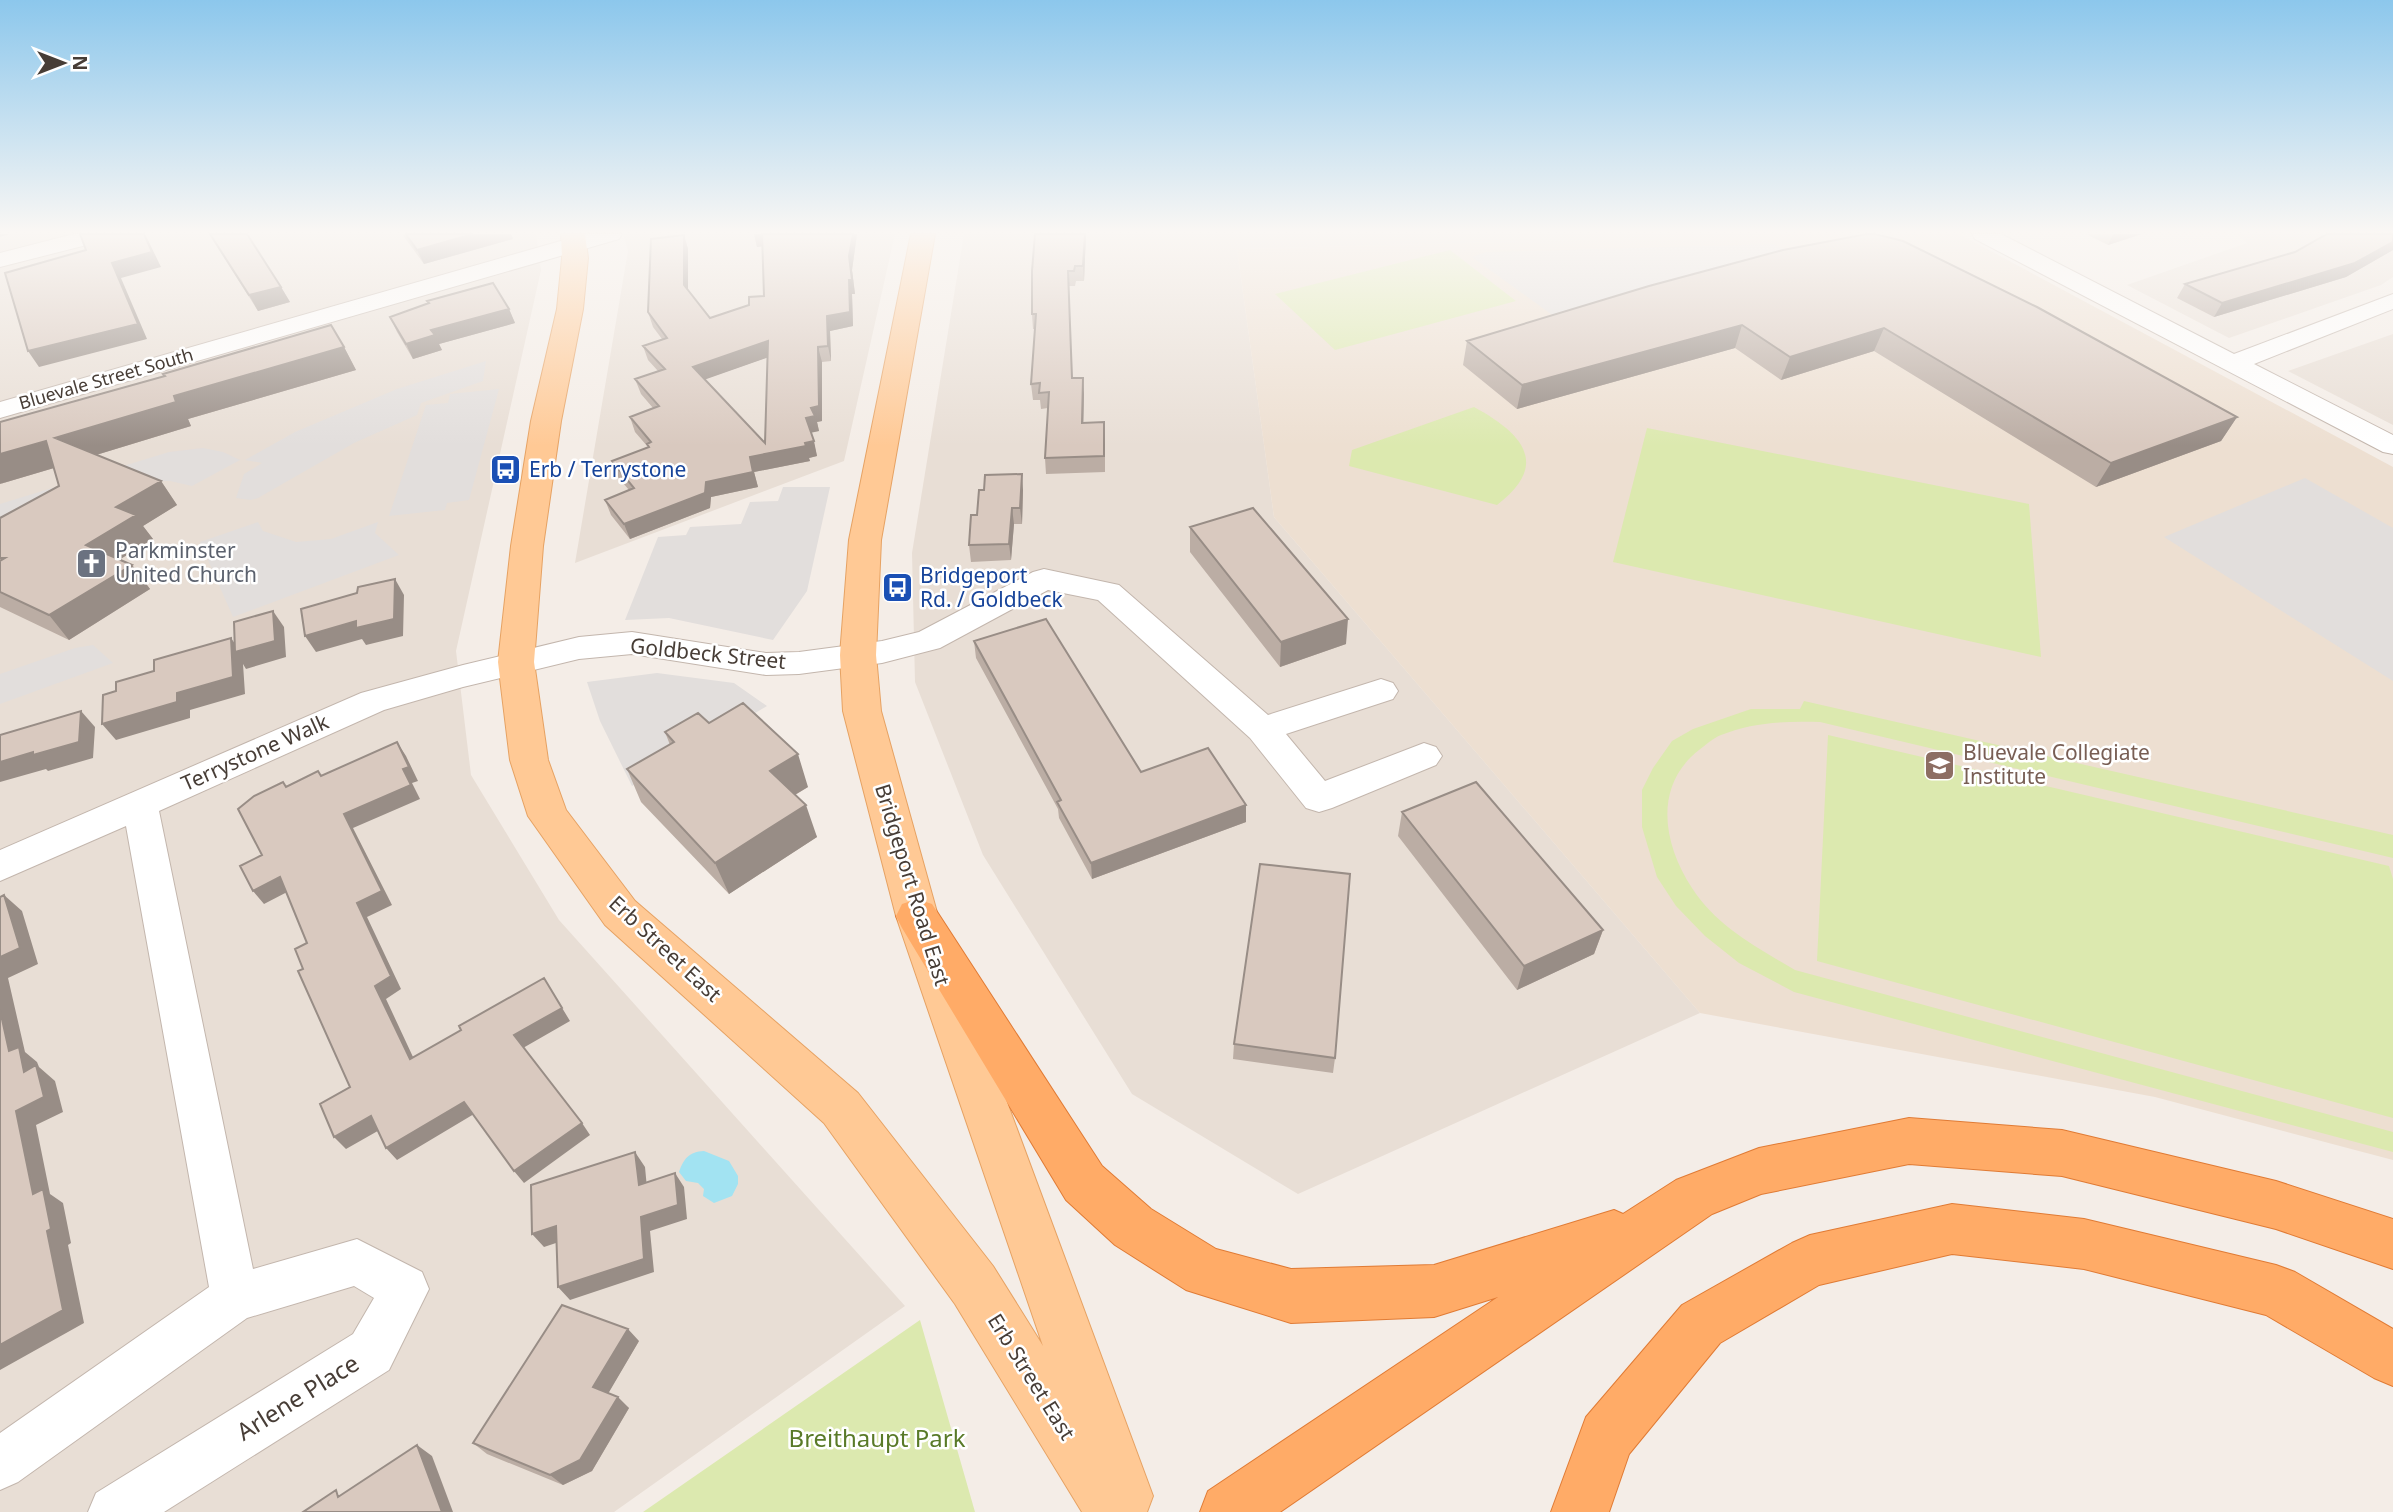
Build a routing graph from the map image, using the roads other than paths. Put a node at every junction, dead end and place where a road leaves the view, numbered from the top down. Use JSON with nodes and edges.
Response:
{"nodes":[{"id":1,"x":354,"y":305,"type":"edge"},
{"id":2,"x":570,"y":305,"type":"edge"},
{"id":3,"x":910,"y":305,"type":"edge"},
{"id":4,"x":2120,"y":305,"type":"edge"},
{"id":5,"x":2389,"y":308,"type":"edge"},
{"id":6,"x":2234,"y":363,"type":"junction"},
{"id":7,"x":0,"y":410,"type":"edge"},
{"id":8,"x":2393,"y":446,"type":"edge"},
{"id":9,"x":858,"y":655,"type":"junction"},
{"id":10,"x":516,"y":662,"type":"junction"},
{"id":11,"x":1381,"y":691,"type":"dead end"},
{"id":12,"x":1262,"y":729,"type":"junction"},
{"id":13,"x":1424,"y":756,"type":"dead end"},
{"id":14,"x":140,"y":804,"type":"junction"},
{"id":15,"x":0,"y":866,"type":"edge"},
{"id":16,"x":917,"y":916,"type":"junction"},
{"id":17,"x":1653,"y":1223,"type":"junction"},
{"id":18,"x":2393,"y":1244,"type":"edge"},
{"id":19,"x":235,"y":1298,"type":"junction"},
{"id":20,"x":2393,"y":1359,"type":"edge"},
{"id":21,"x":0,"y":1464,"type":"edge"},
{"id":22,"x":115,"y":1512,"type":"edge"},
{"id":23,"x":1115,"y":1512,"type":"edge"},
{"id":24,"x":1130,"y":1512,"type":"edge"},
{"id":25,"x":1229,"y":1512,"type":"edge"},
{"id":26,"x":1580,"y":1512,"type":"edge"}],
"edges":[{"from":1,"to":7,"type":"street","name":"Bluevale Street South"},
{"from":2,"to":10,"type":"main road","name":"Erb Street East"},
{"from":3,"to":9,"type":"main road","name":"Bridgeport Road East"},
{"from":4,"to":6,"type":"street"},
{"from":5,"to":6,"type":"street"},
{"from":6,"to":8,"type":"street"},
{"from":9,"to":10,"type":"street","name":"Goldbeck Street"},
{"from":9,"to":12,"type":"street","name":"Goldbeck Street"},
{"from":9,"to":16,"type":"main road","name":"Bridgeport Road East"},
{"from":10,"to":14,"type":"street","name":"Terrystone Walk"},
{"from":10,"to":23,"type":"main road","name":"Erb Street East"},
{"from":11,"to":12,"type":"street"},
{"from":12,"to":13,"type":"street"},
{"from":14,"to":15,"type":"street","name":"Terrystone Walk"},
{"from":14,"to":19,"type":"street"},
{"from":16,"to":17,"type":"highway"},
{"from":16,"to":24,"type":"main road","name":"Bridgeport Road East"},
{"from":17,"to":18,"type":"highway"},
{"from":17,"to":25,"type":"highway"},
{"from":19,"to":21,"type":"street","name":"Arlene Place"},
{"from":19,"to":22,"type":"street","name":"Arlene Place"},
{"from":20,"to":26,"type":"highway"}]}
